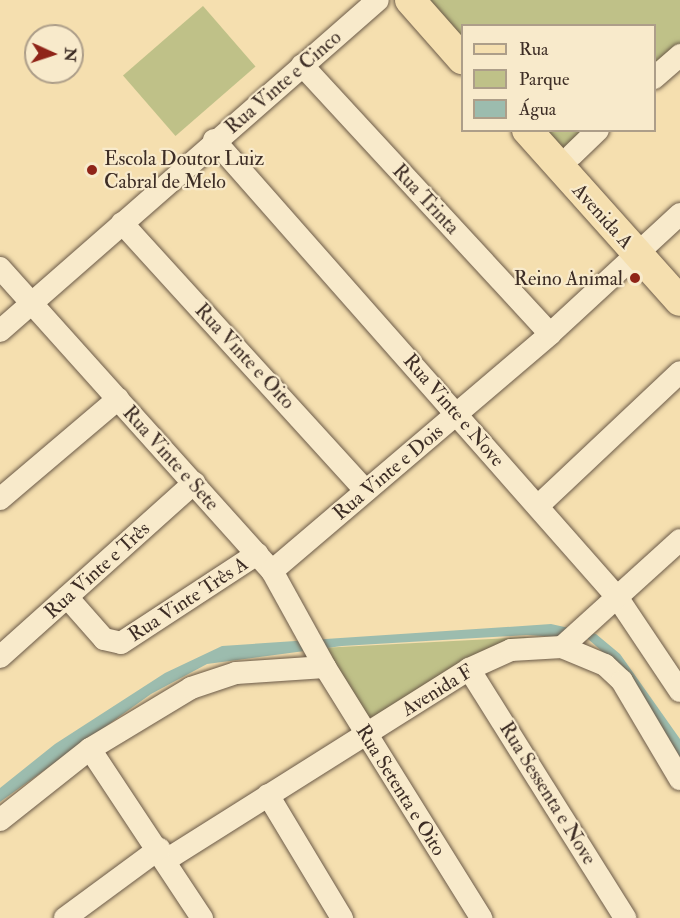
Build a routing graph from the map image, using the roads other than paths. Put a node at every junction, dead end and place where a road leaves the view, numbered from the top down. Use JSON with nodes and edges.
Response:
{"nodes":[{"id":1,"x":378,"y":0,"type":"edge"},
{"id":2,"x":410,"y":0,"type":"edge"},
{"id":3,"x":430,"y":0,"type":"edge"},
{"id":4,"x":461,"y":34,"type":"edge"},
{"id":5,"x":680,"y":55,"type":"edge"},
{"id":6,"x":461,"y":58,"type":"edge"},
{"id":7,"x":302,"y":65,"type":"junction"},
{"id":8,"x":656,"y":76,"type":"edge"},
{"id":9,"x":529,"y":132,"type":"edge"},
{"id":10,"x":552,"y":132,"type":"edge"},
{"id":11,"x":596,"y":132,"type":"edge"},
{"id":12,"x":214,"y":140,"type":"junction"},
{"id":13,"x":572,"y":155,"type":"junction"},
{"id":14,"x":680,"y":214,"type":"edge"},
{"id":15,"x":122,"y":223,"type":"junction"},
{"id":16,"x":643,"y":247,"type":"junction"},
{"id":17,"x":0,"y":268,"type":"edge"},
{"id":18,"x":680,"y":275,"type":"edge"},
{"id":19,"x":680,"y":301,"type":"edge"},
{"id":20,"x":32,"y":303,"type":"junction"},
{"id":21,"x":0,"y":332,"type":"edge"},
{"id":22,"x":550,"y":334,"type":"junction"},
{"id":23,"x":680,"y":372,"type":"edge"},
{"id":24,"x":118,"y":399,"type":"junction"},
{"id":25,"x":457,"y":413,"type":"junction"},
{"id":26,"x":194,"y":483,"type":"junction"},
{"id":27,"x":366,"y":491,"type":"junction"},
{"id":28,"x":0,"y":499,"type":"edge"},
{"id":29,"x":538,"y":506,"type":"junction"},
{"id":30,"x":680,"y":540,"type":"edge"},
{"id":31,"x":257,"y":554,"type":"junction"},
{"id":32,"x":272,"y":571,"type":"junction"},
{"id":33,"x":67,"y":597,"type":"junction"},
{"id":34,"x":617,"y":597,"type":"junction"},
{"id":35,"x":567,"y":643,"type":"junction"},
{"id":36,"x":0,"y":657,"type":"edge"},
{"id":37,"x":324,"y":665,"type":"junction"},
{"id":38,"x":469,"y":669,"type":"junction"},
{"id":39,"x":680,"y":691,"type":"edge"},
{"id":40,"x":366,"y":735,"type":"junction"},
{"id":41,"x":90,"y":749,"type":"junction"},
{"id":42,"x":680,"y":779,"type":"edge"},
{"id":43,"x":268,"y":795,"type":"junction"},
{"id":44,"x":6,"y":807,"type":"edge"},
{"id":45,"x":163,"y":854,"type":"junction"},
{"id":46,"x":65,"y":918,"type":"edge"},
{"id":47,"x":202,"y":918,"type":"edge"},
{"id":48,"x":342,"y":918,"type":"edge"},
{"id":49,"x":481,"y":918,"type":"edge"},
{"id":50,"x":625,"y":918,"type":"edge"}],
"edges":[{"from":1,"to":7,"type":"street","name":"Rua Vinte e Cinco"},
{"from":2,"to":6,"type":"main road"},
{"from":3,"to":4,"type":"main road"},
{"from":5,"to":8,"type":"street"},
{"from":7,"to":12,"type":"street","name":"Rua Vinte e Cinco"},
{"from":7,"to":22,"type":"street","name":"Rua Trinta"},
{"from":9,"to":16,"type":"main road","name":"Avenida A"},
{"from":10,"to":13,"type":"main road","name":"Avenida A"},
{"from":11,"to":13,"type":"street"},
{"from":12,"to":15,"type":"street","name":"Rua Vinte e Cinco"},
{"from":12,"to":25,"type":"street","name":"Rua Vinte e Nove"},
{"from":13,"to":16,"type":"main road","name":"Avenida A"},
{"from":14,"to":16,"type":"street","name":"Rua Vinte e Dois"},
{"from":15,"to":20,"type":"street","name":"Rua Vinte e Cinco"},
{"from":15,"to":27,"type":"street","name":"Rua Vinte e Oito"},
{"from":16,"to":18,"type":"main road","name":"Avenida A"},
{"from":16,"to":19,"type":"main road","name":"Avenida A"},
{"from":16,"to":22,"type":"street","name":"Rua Vinte e Dois"},
{"from":17,"to":20,"type":"street","name":"Rua Vinte e Sete"},
{"from":20,"to":21,"type":"street","name":"Rua Vinte e Cinco"},
{"from":20,"to":24,"type":"street","name":"Rua Vinte e Sete"},
{"from":22,"to":25,"type":"street","name":"Rua Vinte e Dois"},
{"from":23,"to":29,"type":"street"},
{"from":24,"to":26,"type":"street","name":"Rua Vinte e Sete"},
{"from":24,"to":28,"type":"street"},
{"from":25,"to":27,"type":"street","name":"Rua Vinte e Dois"},
{"from":25,"to":29,"type":"street","name":"Rua Vinte e Nove"},
{"from":26,"to":31,"type":"street","name":"Rua Vinte e Sete"},
{"from":26,"to":33,"type":"street","name":"Rua Vinte e Três"},
{"from":27,"to":32,"type":"street","name":"Rua Vinte e Dois"},
{"from":29,"to":34,"type":"street","name":"Rua Vinte e Nove"},
{"from":30,"to":34,"type":"street"},
{"from":31,"to":32,"type":"street","name":"Rua Vinte e Sete"},
{"from":31,"to":33,"type":"street","name":"Rua Vinte Três A"},
{"from":32,"to":37,"type":"street","name":"Rua Vinte e Sete"},
{"from":33,"to":36,"type":"street","name":"Rua Vinte e Três"},
{"from":34,"to":35,"type":"street"},
{"from":34,"to":39,"type":"street","name":"Rua Vinte e Nove"},
{"from":35,"to":38,"type":"street","name":"Avenida F"},
{"from":35,"to":42,"type":"street","name":"Avenida F"},
{"from":37,"to":40,"type":"street","name":"Rua Setenta e Oito"},
{"from":37,"to":41,"type":"street"},
{"from":38,"to":40,"type":"street","name":"Avenida F"},
{"from":38,"to":50,"type":"street","name":"Rua Sessenta e Nove"},
{"from":40,"to":43,"type":"street","name":"Avenida F"},
{"from":40,"to":49,"type":"street","name":"Rua Setenta e Oito"},
{"from":41,"to":44,"type":"street"},
{"from":41,"to":45,"type":"street"},
{"from":43,"to":45,"type":"street","name":"Avenida F"},
{"from":43,"to":48,"type":"street"},
{"from":45,"to":46,"type":"street","name":"Avenida F"},
{"from":45,"to":47,"type":"street"}]}
